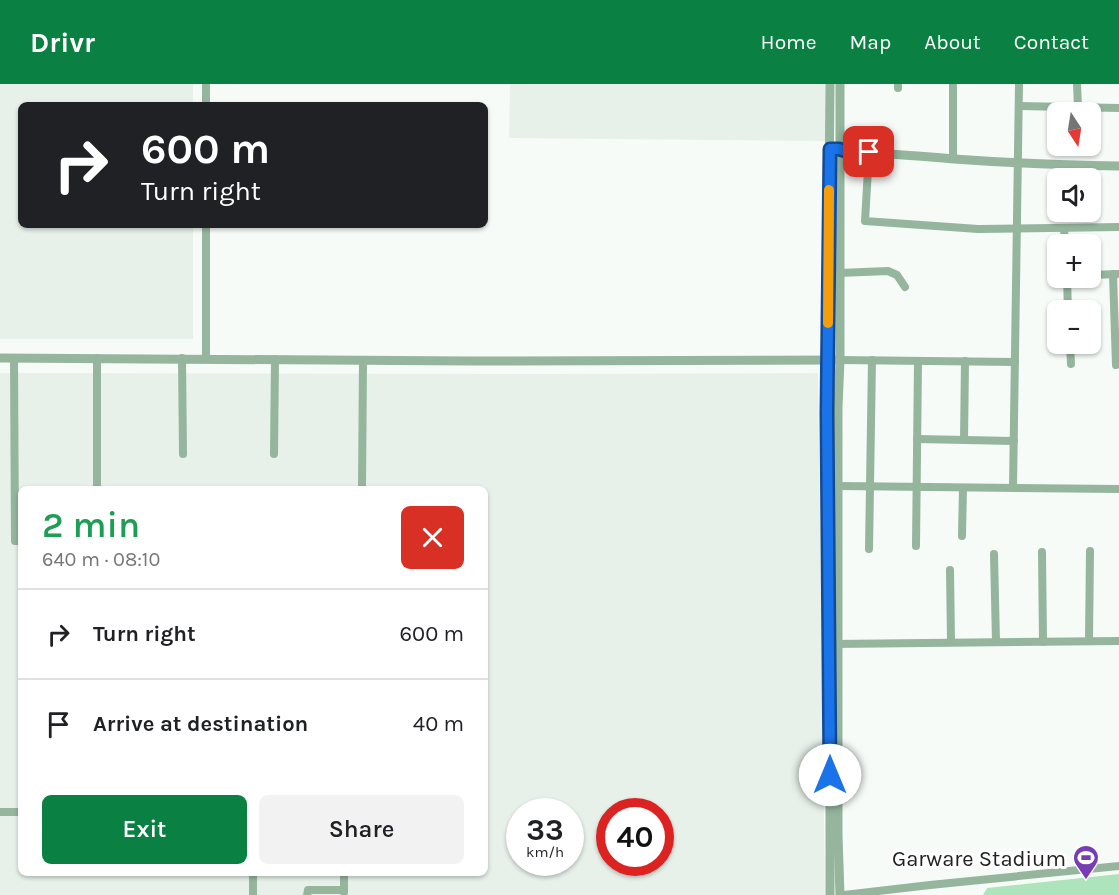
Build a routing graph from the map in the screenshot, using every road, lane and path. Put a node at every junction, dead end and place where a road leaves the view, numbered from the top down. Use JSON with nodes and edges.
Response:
{"nodes":[{"id":1,"x":206,"y":84,"type":"edge"},
{"id":2,"x":830,"y":84,"type":"edge"},
{"id":3,"x":840,"y":84,"type":"edge"},
{"id":4,"x":953,"y":84,"type":"edge"},
{"id":5,"x":1019,"y":84,"type":"edge"},
{"id":6,"x":1077,"y":84,"type":"edge"},
{"id":7,"x":206,"y":102,"type":"edge"},
{"id":8,"x":1078,"y":102,"type":"edge"},
{"id":9,"x":1019,"y":106,"type":"junction"},
{"id":10,"x":1047,"y":106,"type":"edge"},
{"id":11,"x":1101,"y":108,"type":"edge"},
{"id":12,"x":1119,"y":108,"type":"edge"},
{"id":13,"x":869,"y":152,"type":"junction"},
{"id":14,"x":837,"y":153,"type":"junction"},
{"id":15,"x":953,"y":159,"type":"junction"},
{"id":16,"x":1018,"y":163,"type":"junction"},
{"id":17,"x":1119,"y":166,"type":"edge"},
{"id":18,"x":1119,"y":227,"type":"edge"},
{"id":19,"x":206,"y":228,"type":"edge"},
{"id":20,"x":1017,"y":228,"type":"junction"},
{"id":21,"x":1064,"y":228,"type":"junction"},
{"id":22,"x":1064,"y":234,"type":"edge"},
{"id":23,"x":839,"y":273,"type":"junction"},
{"id":24,"x":1116,"y":274,"type":"edge"},
{"id":25,"x":905,"y":286,"type":"dead end"},
{"id":26,"x":1070,"y":354,"type":"edge"},
{"id":27,"x":0,"y":358,"type":"edge"},
{"id":28,"x":14,"y":358,"type":"junction"},
{"id":29,"x":97,"y":358,"type":"junction"},
{"id":30,"x":182,"y":358,"type":"junction"},
{"id":31,"x":206,"y":358,"type":"junction"},
{"id":32,"x":274,"y":359,"type":"junction"},
{"id":33,"x":828,"y":359,"type":"junction"},
{"id":34,"x":363,"y":360,"type":"junction"},
{"id":35,"x":840,"y":360,"type":"junction"},
{"id":36,"x":872,"y":360,"type":"junction"},
{"id":37,"x":918,"y":361,"type":"junction"},
{"id":38,"x":965,"y":361,"type":"junction"},
{"id":39,"x":1015,"y":362,"type":"junction"},
{"id":40,"x":1071,"y":364,"type":"dead end"},
{"id":41,"x":1116,"y":365,"type":"dead end"},
{"id":42,"x":917,"y":440,"type":"junction"},
{"id":43,"x":964,"y":440,"type":"junction"},
{"id":44,"x":1014,"y":441,"type":"junction"},
{"id":45,"x":183,"y":454,"type":"dead end"},
{"id":46,"x":274,"y":454,"type":"dead end"},
{"id":47,"x":97,"y":486,"type":"edge"},
{"id":48,"x":362,"y":486,"type":"edge"},
{"id":49,"x":839,"y":486,"type":"junction"},
{"id":50,"x":870,"y":486,"type":"junction"},
{"id":51,"x":916,"y":487,"type":"junction"},
{"id":52,"x":963,"y":488,"type":"junction"},
{"id":53,"x":1013,"y":488,"type":"junction"},
{"id":54,"x":1119,"y":489,"type":"edge"},
{"id":55,"x":962,"y":536,"type":"dead end"},
{"id":56,"x":18,"y":541,"type":"edge"},
{"id":57,"x":916,"y":546,"type":"dead end"},
{"id":58,"x":869,"y":549,"type":"dead end"},
{"id":59,"x":1090,"y":551,"type":"dead end"},
{"id":60,"x":1042,"y":552,"type":"dead end"},
{"id":61,"x":994,"y":554,"type":"dead end"},
{"id":62,"x":950,"y":570,"type":"dead end"},
{"id":63,"x":1089,"y":641,"type":"junction"},
{"id":64,"x":1119,"y":641,"type":"edge"},
{"id":65,"x":951,"y":642,"type":"junction"},
{"id":66,"x":996,"y":642,"type":"junction"},
{"id":67,"x":1043,"y":642,"type":"junction"},
{"id":68,"x":834,"y":644,"type":"junction"},
{"id":69,"x":834,"y":717,"type":"junction"},
{"id":70,"x":0,"y":812,"type":"edge"},
{"id":71,"x":18,"y":812,"type":"edge"},
{"id":72,"x":1119,"y":866,"type":"edge"},
{"id":73,"x":253,"y":876,"type":"edge"},
{"id":74,"x":345,"y":876,"type":"edge"},
{"id":75,"x":344,"y":892,"type":"edge"},
{"id":76,"x":253,"y":895,"type":"edge"},
{"id":77,"x":307,"y":895,"type":"edge"},
{"id":78,"x":830,"y":895,"type":"edge"},
{"id":79,"x":840,"y":895,"type":"edge"},
{"id":80,"x":844,"y":895,"type":"edge"}],
"edges":[{"from":1,"to":7,"type":"street"},
{"from":2,"to":14,"type":"street"},
{"from":3,"to":14,"type":"street"},
{"from":4,"to":15,"type":"street"},
{"from":5,"to":9,"type":"street"},
{"from":6,"to":8,"type":"street"},
{"from":9,"to":10,"type":"street"},
{"from":9,"to":16,"type":"street"},
{"from":11,"to":12,"type":"street"},
{"from":13,"to":14,"type":"street"},
{"from":13,"to":15,"type":"street"},
{"from":13,"to":20,"type":"street"},
{"from":14,"to":23,"type":"street"},
{"from":14,"to":33,"type":"street"},
{"from":15,"to":16,"type":"street"},
{"from":16,"to":17,"type":"street"},
{"from":16,"to":20,"type":"street"},
{"from":18,"to":21,"type":"street"},
{"from":19,"to":31,"type":"street"},
{"from":20,"to":21,"type":"street"},
{"from":20,"to":39,"type":"street"},
{"from":21,"to":22,"type":"street"},
{"from":23,"to":25,"type":"street"},
{"from":23,"to":35,"type":"street"},
{"from":24,"to":41,"type":"street"},
{"from":26,"to":40,"type":"street"},
{"from":27,"to":28,"type":"street"},
{"from":28,"to":29,"type":"street"},
{"from":28,"to":56,"type":"street"},
{"from":29,"to":30,"type":"street"},
{"from":29,"to":47,"type":"street"},
{"from":30,"to":31,"type":"street"},
{"from":30,"to":45,"type":"street"},
{"from":31,"to":32,"type":"street"},
{"from":32,"to":34,"type":"street"},
{"from":32,"to":46,"type":"street"},
{"from":33,"to":34,"type":"street"},
{"from":33,"to":35,"type":"street"},
{"from":33,"to":68,"type":"street"},
{"from":34,"to":48,"type":"street"},
{"from":35,"to":36,"type":"street"},
{"from":35,"to":49,"type":"street"},
{"from":36,"to":37,"type":"street"},
{"from":36,"to":50,"type":"street"},
{"from":37,"to":38,"type":"street"},
{"from":37,"to":42,"type":"street"},
{"from":38,"to":39,"type":"street"},
{"from":38,"to":43,"type":"street"},
{"from":39,"to":44,"type":"street"},
{"from":42,"to":43,"type":"street"},
{"from":42,"to":51,"type":"street"},
{"from":43,"to":44,"type":"street"},
{"from":44,"to":53,"type":"street"},
{"from":49,"to":50,"type":"street"},
{"from":49,"to":68,"type":"street"},
{"from":50,"to":51,"type":"street"},
{"from":50,"to":58,"type":"street"},
{"from":51,"to":52,"type":"street"},
{"from":51,"to":57,"type":"street"},
{"from":52,"to":53,"type":"street"},
{"from":52,"to":55,"type":"street"},
{"from":53,"to":54,"type":"street"},
{"from":59,"to":63,"type":"street"},
{"from":60,"to":67,"type":"street"},
{"from":61,"to":66,"type":"street"},
{"from":62,"to":65,"type":"street"},
{"from":63,"to":64,"type":"street"},
{"from":63,"to":67,"type":"street"},
{"from":65,"to":66,"type":"street"},
{"from":65,"to":68,"type":"street"},
{"from":66,"to":67,"type":"street"},
{"from":68,"to":69,"type":"street"},
{"from":69,"to":78,"type":"street"},
{"from":69,"to":79,"type":"street"},
{"from":70,"to":71,"type":"street"},
{"from":72,"to":80,"type":"street"},
{"from":73,"to":76,"type":"street"},
{"from":74,"to":75,"type":"street"},
{"from":75,"to":77,"type":"street"}]}
